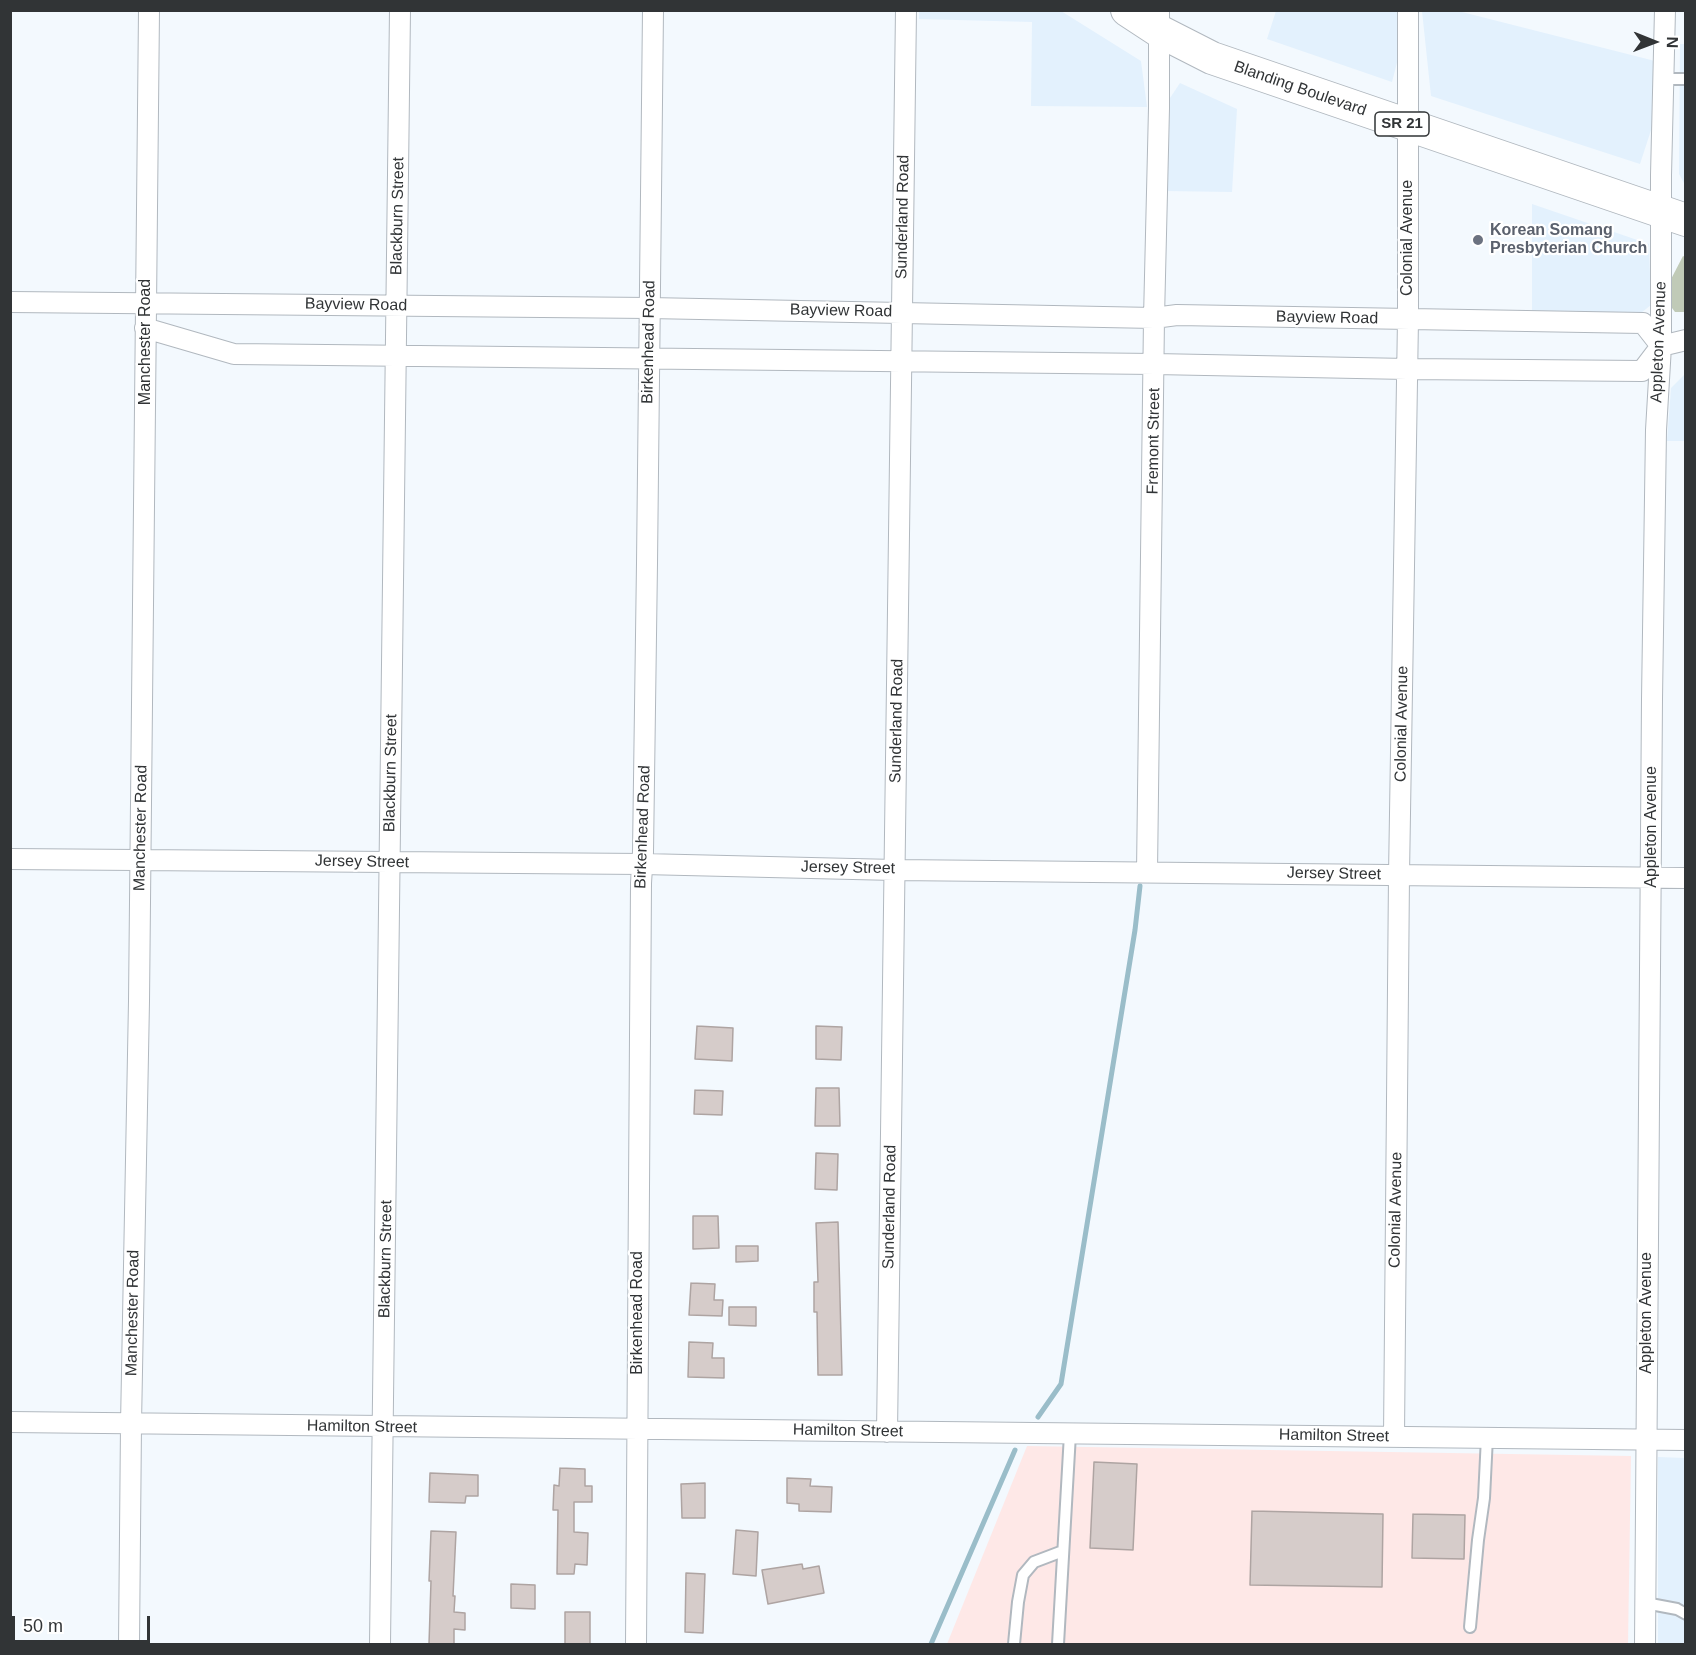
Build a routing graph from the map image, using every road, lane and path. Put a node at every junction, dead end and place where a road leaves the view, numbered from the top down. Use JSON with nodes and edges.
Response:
{"nodes":[{"id":1,"x":149,"y":10,"type":"edge"},
{"id":2,"x":400,"y":10,"type":"edge"},
{"id":3,"x":653,"y":10,"type":"edge"},
{"id":4,"x":906,"y":10,"type":"edge"},
{"id":5,"x":1127,"y":10,"type":"edge"},
{"id":6,"x":1408,"y":10,"type":"edge"},
{"id":7,"x":1665,"y":10,"type":"edge"},
{"id":8,"x":1159,"y":21,"type":"edge"},
{"id":9,"x":1686,"y":78,"type":"edge"},
{"id":10,"x":1663,"y":79,"type":"junction"},
{"id":11,"x":1408,"y":126,"type":"junction"},
{"id":12,"x":1673,"y":215,"type":"edge"},
{"id":13,"x":10,"y":302,"type":"edge"},
{"id":14,"x":145,"y":303,"type":"junction"},
{"id":15,"x":396,"y":306,"type":"junction"},
{"id":16,"x":650,"y":308,"type":"junction"},
{"id":17,"x":903,"y":312,"type":"junction"},
{"id":18,"x":1154,"y":318,"type":"junction"},
{"id":19,"x":1408,"y":320,"type":"junction"},
{"id":20,"x":145,"y":328,"type":"junction"},
{"id":21,"x":1686,"y":340,"type":"edge"},
{"id":22,"x":1661,"y":346,"type":"junction"},
{"id":23,"x":396,"y":355,"type":"junction"},
{"id":24,"x":649,"y":358,"type":"junction"},
{"id":25,"x":902,"y":361,"type":"junction"},
{"id":26,"x":1155,"y":364,"type":"junction"},
{"id":27,"x":1407,"y":369,"type":"junction"},
{"id":28,"x":10,"y":859,"type":"edge"},
{"id":29,"x":140,"y":859,"type":"junction"},
{"id":30,"x":390,"y":862,"type":"junction"},
{"id":31,"x":642,"y":864,"type":"junction"},
{"id":32,"x":895,"y":870,"type":"junction"},
{"id":33,"x":1146,"y":872,"type":"junction"},
{"id":34,"x":1399,"y":875,"type":"junction"},
{"id":35,"x":1652,"y":877,"type":"junction"},
{"id":36,"x":1686,"y":878,"type":"edge"},
{"id":37,"x":10,"y":1422,"type":"edge"},
{"id":38,"x":131,"y":1424,"type":"junction"},
{"id":39,"x":384,"y":1427,"type":"junction"},
{"id":40,"x":638,"y":1429,"type":"junction"},
{"id":41,"x":887,"y":1432,"type":"junction"},
{"id":42,"x":1070,"y":1434,"type":"junction"},
{"id":43,"x":1394,"y":1437,"type":"junction"},
{"id":44,"x":1487,"y":1437,"type":"junction"},
{"id":45,"x":1646,"y":1439,"type":"junction"},
{"id":46,"x":1686,"y":1440,"type":"edge"},
{"id":47,"x":1063,"y":1551,"type":"junction"},
{"id":48,"x":1645,"y":1603,"type":"junction"},
{"id":49,"x":1686,"y":1614,"type":"edge"},
{"id":50,"x":1470,"y":1627,"type":"dead end"},
{"id":51,"x":129,"y":1644,"type":"edge"},
{"id":52,"x":380,"y":1644,"type":"edge"},
{"id":53,"x":636,"y":1644,"type":"edge"},
{"id":54,"x":1014,"y":1644,"type":"edge"},
{"id":55,"x":1058,"y":1644,"type":"edge"},
{"id":56,"x":1645,"y":1644,"type":"edge"}],
"edges":[{"from":1,"to":14,"type":"street","name":"Manchester Road"},
{"from":2,"to":15,"type":"street","name":"Blackburn Street"},
{"from":3,"to":16,"type":"street","name":"Birkenhead Road"},
{"from":4,"to":17,"type":"street","name":"Sunderland Road"},
{"from":5,"to":8,"type":"main road","name":"Blanding Boulevard","number":"SR 21"},
{"from":6,"to":11,"type":"street","name":"Colonial Avenue"},
{"from":7,"to":10,"type":"street","name":"Appleton Avenue"},
{"from":8,"to":11,"type":"main road","name":"Blanding Boulevard","number":"SR 21"},
{"from":8,"to":18,"type":"street","name":"Fremont Street"},
{"from":9,"to":10,"type":"lane"},
{"from":10,"to":12,"type":"street","name":"Appleton Avenue"},
{"from":11,"to":12,"type":"main road","name":"Blanding Boulevard","number":"SR 21"},
{"from":11,"to":19,"type":"street","name":"Colonial Avenue"},
{"from":12,"to":22,"type":"street","name":"Appleton Avenue"},
{"from":13,"to":14,"type":"street","name":"Bayview Road"},
{"from":14,"to":15,"type":"street","name":"Bayview Road"},
{"from":14,"to":20,"type":"street","name":"Manchester Road"},
{"from":15,"to":16,"type":"street","name":"Bayview Road"},
{"from":15,"to":23,"type":"street","name":"Blackburn Street"},
{"from":16,"to":17,"type":"street","name":"Bayview Road"},
{"from":16,"to":24,"type":"street","name":"Birkenhead Road"},
{"from":17,"to":18,"type":"street","name":"Bayview Road"},
{"from":17,"to":25,"type":"street","name":"Sunderland Road"},
{"from":18,"to":19,"type":"street","name":"Bayview Road"},
{"from":18,"to":26,"type":"street","name":"Fremont Street"},
{"from":19,"to":22,"type":"street","name":"Bayview Road"},
{"from":19,"to":27,"type":"street","name":"Colonial Avenue"},
{"from":20,"to":23,"type":"street"},
{"from":20,"to":29,"type":"street","name":"Manchester Road"},
{"from":21,"to":22,"type":"street"},
{"from":22,"to":27,"type":"street"},
{"from":22,"to":35,"type":"street","name":"Appleton Avenue"},
{"from":23,"to":24,"type":"street"},
{"from":23,"to":30,"type":"street","name":"Blackburn Street"},
{"from":24,"to":25,"type":"street"},
{"from":24,"to":31,"type":"street","name":"Birkenhead Road"},
{"from":25,"to":26,"type":"street"},
{"from":25,"to":32,"type":"street","name":"Sunderland Road"},
{"from":26,"to":27,"type":"street"},
{"from":26,"to":33,"type":"street","name":"Fremont Street"},
{"from":27,"to":34,"type":"street","name":"Colonial Avenue"},
{"from":28,"to":29,"type":"street","name":"Jersey Street"},
{"from":29,"to":30,"type":"street","name":"Jersey Street"},
{"from":29,"to":38,"type":"street","name":"Manchester Road"},
{"from":30,"to":31,"type":"street","name":"Jersey Street"},
{"from":30,"to":39,"type":"street","name":"Blackburn Street"},
{"from":31,"to":32,"type":"street","name":"Jersey Street"},
{"from":31,"to":40,"type":"street","name":"Birkenhead Road"},
{"from":32,"to":33,"type":"street","name":"Jersey Street"},
{"from":32,"to":41,"type":"street","name":"Sunderland Road"},
{"from":33,"to":34,"type":"street","name":"Jersey Street"},
{"from":34,"to":35,"type":"street","name":"Jersey Street"},
{"from":34,"to":43,"type":"street","name":"Colonial Avenue"},
{"from":35,"to":36,"type":"street","name":"Jersey Street"},
{"from":35,"to":45,"type":"street","name":"Appleton Avenue"},
{"from":37,"to":38,"type":"street","name":"Hamilton Street"},
{"from":38,"to":39,"type":"street","name":"Hamilton Street"},
{"from":38,"to":51,"type":"street","name":"Manchester Road"},
{"from":39,"to":40,"type":"street","name":"Hamilton Street"},
{"from":39,"to":52,"type":"street","name":"Blackburn Street"},
{"from":40,"to":41,"type":"street","name":"Hamilton Street"},
{"from":40,"to":53,"type":"street","name":"Birkenhead Road"},
{"from":41,"to":42,"type":"street","name":"Hamilton Street"},
{"from":42,"to":43,"type":"street","name":"Hamilton Street"},
{"from":42,"to":47,"type":"lane"},
{"from":43,"to":44,"type":"street","name":"Hamilton Street"},
{"from":44,"to":45,"type":"street","name":"Hamilton Street"},
{"from":44,"to":50,"type":"lane"},
{"from":45,"to":46,"type":"street","name":"Hamilton Street"},
{"from":45,"to":48,"type":"street","name":"Appleton Avenue"},
{"from":47,"to":54,"type":"lane"},
{"from":47,"to":55,"type":"lane"},
{"from":48,"to":49,"type":"lane"},
{"from":48,"to":56,"type":"street","name":"Appleton Avenue"}]}
